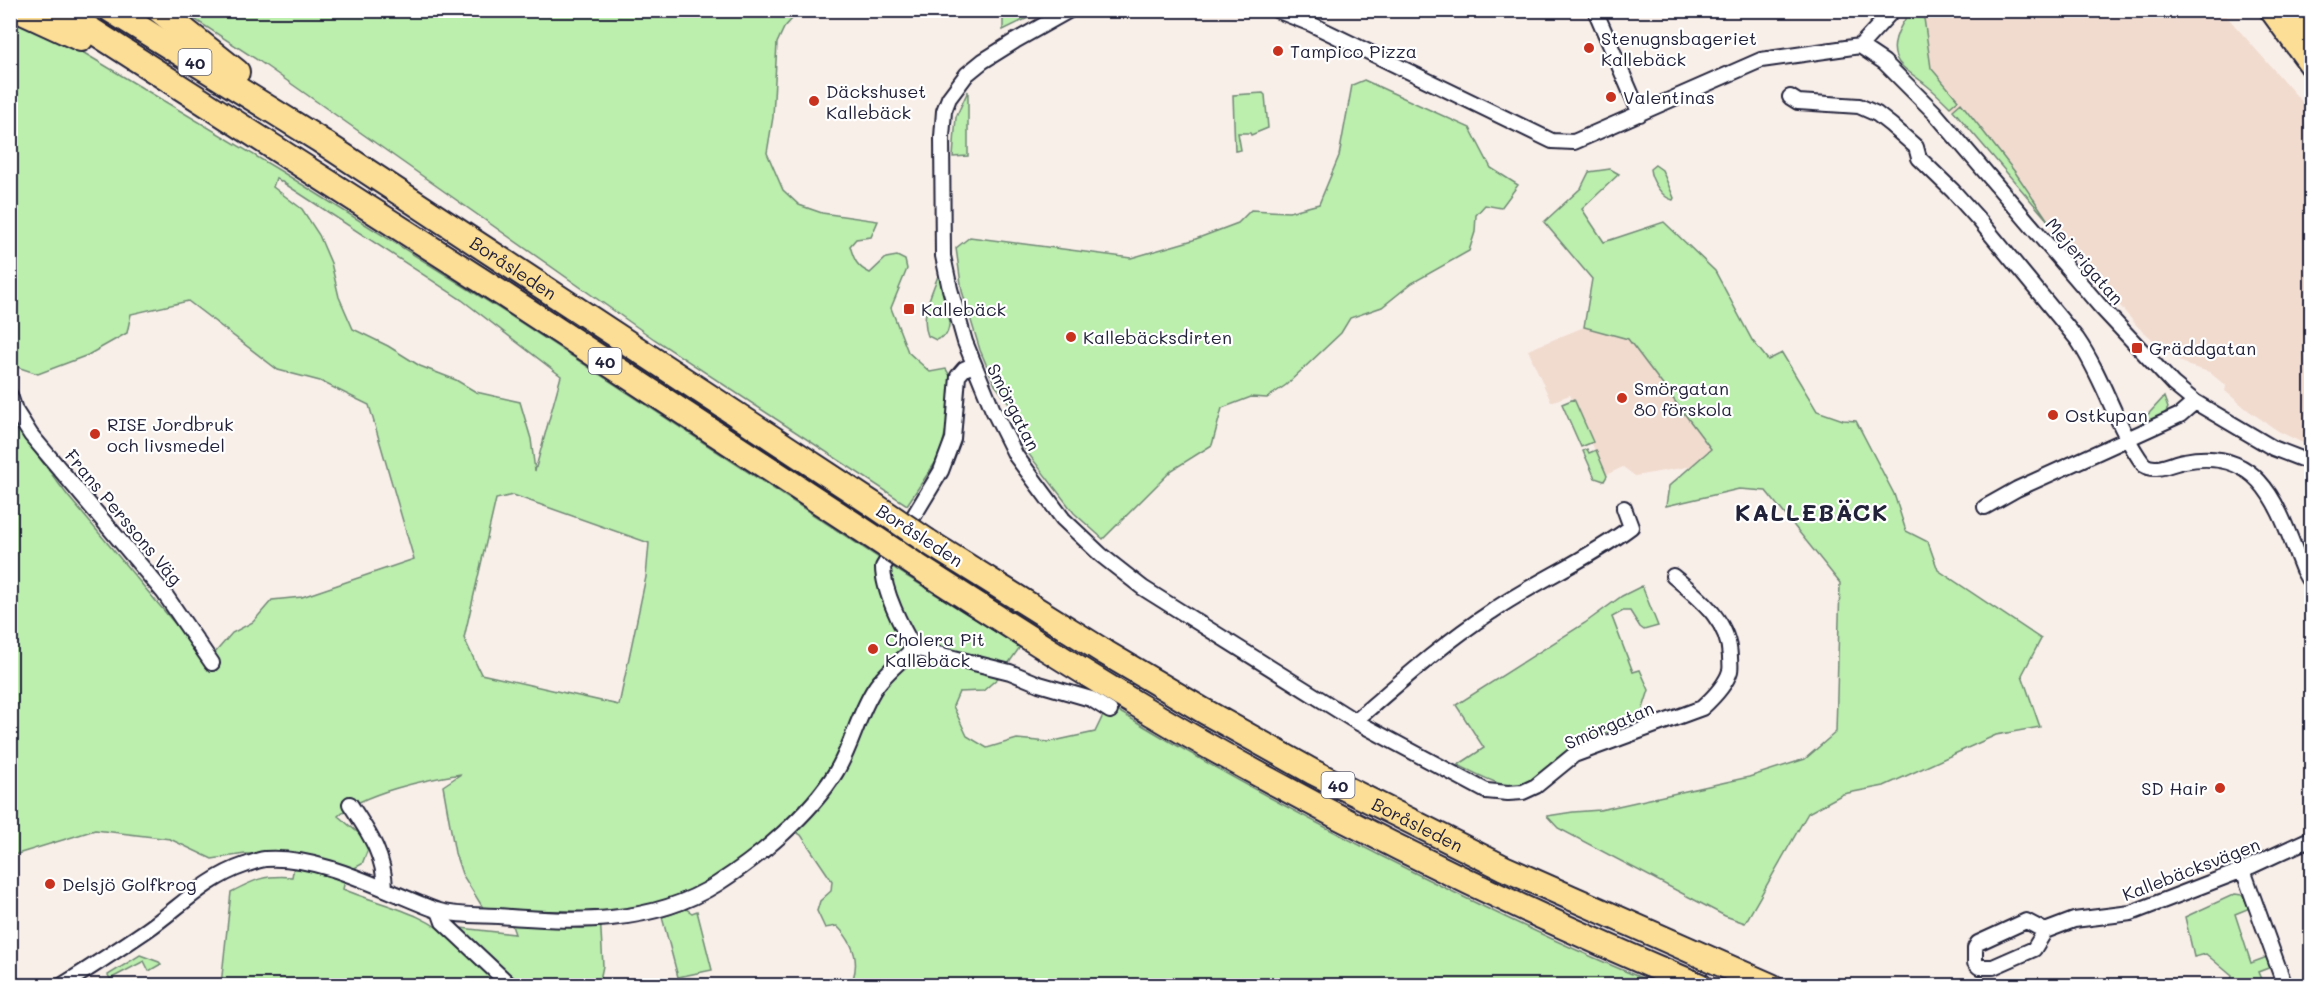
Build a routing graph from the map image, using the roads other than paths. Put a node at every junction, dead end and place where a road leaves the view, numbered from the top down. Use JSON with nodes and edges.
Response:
{"nodes":[{"id":1,"x":18,"y":10,"type":"edge"},
{"id":2,"x":60,"y":10,"type":"edge"},
{"id":3,"x":111,"y":10,"type":"edge"},
{"id":4,"x":159,"y":10,"type":"edge"},
{"id":5,"x":1070,"y":10,"type":"edge"},
{"id":6,"x":1276,"y":10,"type":"edge"},
{"id":7,"x":1595,"y":10,"type":"edge"},
{"id":8,"x":1893,"y":10,"type":"edge"},
{"id":9,"x":2272,"y":10,"type":"edge"},
{"id":10,"x":2290,"y":10,"type":"edge"},
{"id":11,"x":1298,"y":14,"type":"edge"},
{"id":12,"x":2312,"y":33,"type":"edge"},
{"id":13,"x":1860,"y":46,"type":"junction"},
{"id":14,"x":2312,"y":65,"type":"edge"},
{"id":15,"x":178,"y":85,"type":"junction"},
{"id":16,"x":1790,"y":98,"type":"dead end"},
{"id":17,"x":1640,"y":114,"type":"junction"},
{"id":18,"x":318,"y":139,"type":"junction"},
{"id":19,"x":973,"y":365,"type":"junction"},
{"id":20,"x":10,"y":394,"type":"edge"},
{"id":21,"x":2195,"y":402,"type":"junction"},
{"id":22,"x":2129,"y":439,"type":"junction"},
{"id":23,"x":2312,"y":463,"type":"edge"},
{"id":24,"x":1985,"y":507,"type":"dead end"},
{"id":25,"x":1624,"y":508,"type":"dead end"},
{"id":26,"x":1673,"y":576,"type":"dead end"},
{"id":27,"x":2312,"y":580,"type":"edge"},
{"id":28,"x":914,"y":648,"type":"junction"},
{"id":29,"x":212,"y":663,"type":"dead end"},
{"id":30,"x":1110,"y":711,"type":"dead end"},
{"id":31,"x":1355,"y":721,"type":"junction"},
{"id":32,"x":350,"y":804,"type":"dead end"},
{"id":33,"x":2312,"y":838,"type":"edge"},
{"id":34,"x":2243,"y":870,"type":"junction"},
{"id":35,"x":384,"y":888,"type":"junction"},
{"id":36,"x":440,"y":911,"type":"junction"},
{"id":37,"x":2045,"y":931,"type":"junction"},
{"id":38,"x":61,"y":986,"type":"edge"},
{"id":39,"x":511,"y":986,"type":"edge"},
{"id":40,"x":1700,"y":986,"type":"edge"},
{"id":41,"x":1771,"y":986,"type":"edge"},
{"id":42,"x":2286,"y":986,"type":"edge"}],
"edges":[{"from":1,"to":15,"type":"highway"},
{"from":2,"to":15,"type":"highway","name":"Boråsleden","number":"40"},
{"from":3,"to":18,"type":"highway","name":"Boråsleden","number":"40"},
{"from":4,"to":18,"type":"highway"},
{"from":5,"to":19,"type":"street","name":"Smörgatan"},
{"from":6,"to":11,"type":"street"},
{"from":7,"to":17,"type":"street"},
{"from":8,"to":13,"type":"street"},
{"from":9,"to":14,"type":"highway"},
{"from":10,"to":12,"type":"highway"},
{"from":11,"to":17,"type":"street"},
{"from":13,"to":17,"type":"street"},
{"from":13,"to":21,"type":"street","name":"Mejerigatan"},
{"from":15,"to":40,"type":"highway","name":"Boråsleden","number":"40","bridge":true},
{"from":16,"to":22,"type":"street"},
{"from":18,"to":41,"type":"highway","name":"Boråsleden","number":"40","bridge":true},
{"from":19,"to":28,"type":"street"},
{"from":19,"to":31,"type":"street","name":"Smörgatan"},
{"from":20,"to":29,"type":"street","name":"Frans Perssons Väg"},
{"from":21,"to":22,"type":"street"},
{"from":21,"to":23,"type":"street","name":"Mejerigatan"},
{"from":22,"to":24,"type":"street"},
{"from":22,"to":27,"type":"street"},
{"from":25,"to":31,"type":"street"},
{"from":26,"to":31,"type":"street","name":"Smörgatan"},
{"from":28,"to":30,"type":"street"},
{"from":28,"to":36,"type":"street"},
{"from":32,"to":35,"type":"street"},
{"from":33,"to":34,"type":"street","name":"Kallebäcksvägen"},
{"from":34,"to":37,"type":"street","name":"Kallebäcksvägen"},
{"from":34,"to":42,"type":"street"},
{"from":35,"to":36,"type":"street"},
{"from":35,"to":38,"type":"street"},
{"from":36,"to":39,"type":"street"},
{"from":37,"to":37,"type":"street","name":"Kallebäcksvägen"}]}
